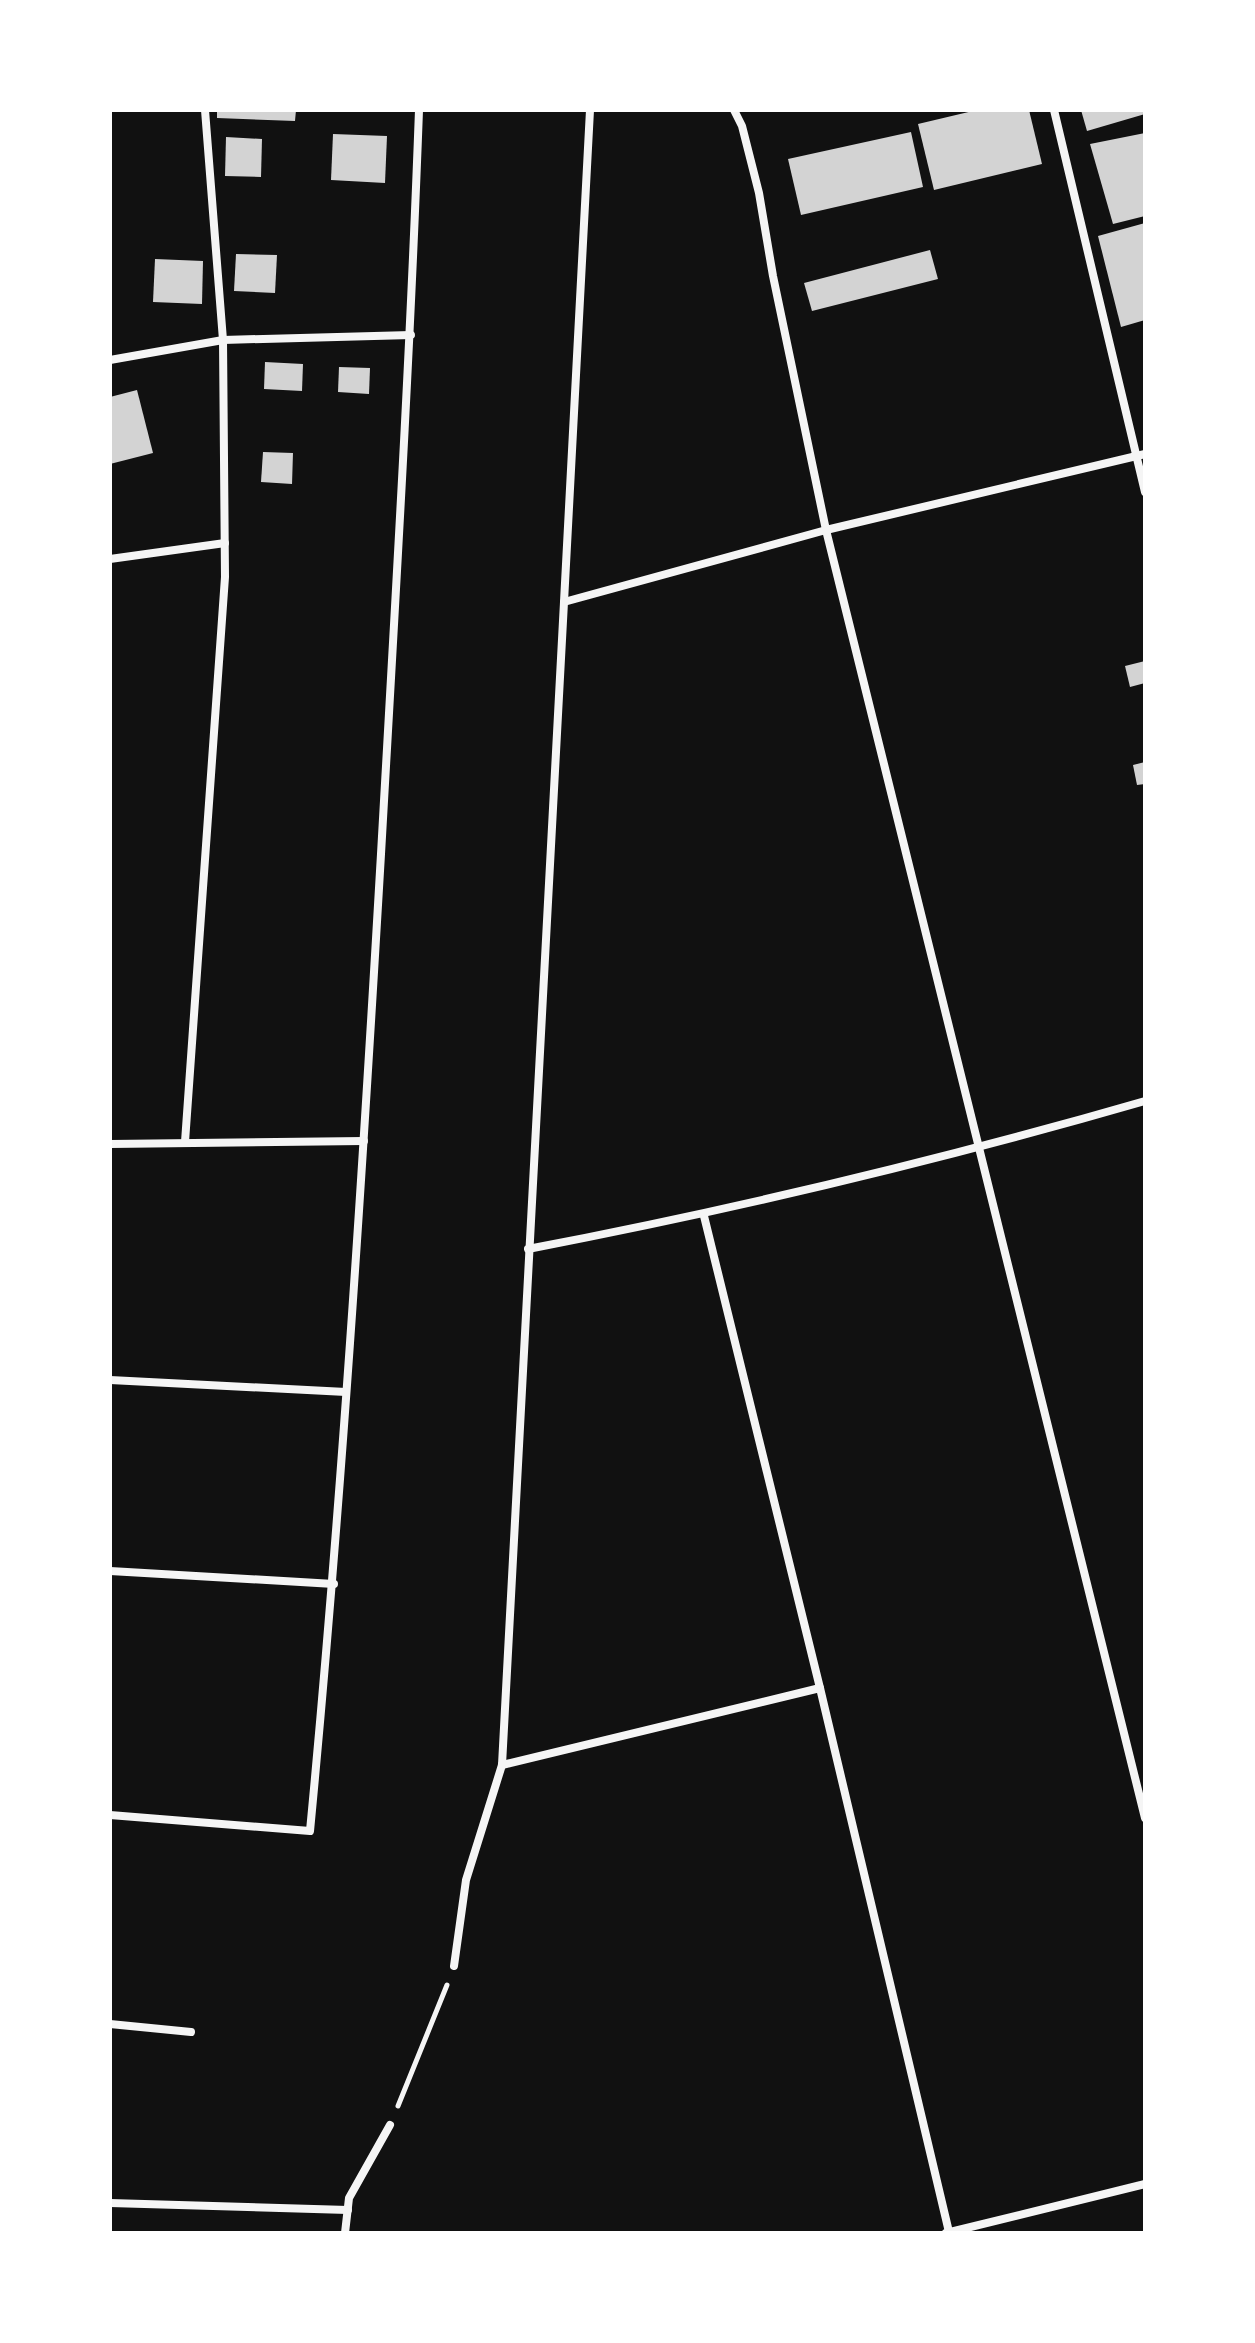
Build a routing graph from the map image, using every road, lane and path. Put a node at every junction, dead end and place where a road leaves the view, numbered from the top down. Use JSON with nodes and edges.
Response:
{"nodes":[{"id":1,"x":205,"y":110,"type":"edge"},
{"id":2,"x":419,"y":110,"type":"edge"},
{"id":3,"x":590,"y":110,"type":"edge"},
{"id":4,"x":734,"y":110,"type":"edge"},
{"id":5,"x":1054,"y":110,"type":"edge"},
{"id":6,"x":411,"y":335,"type":"junction"},
{"id":7,"x":223,"y":340,"type":"junction"},
{"id":8,"x":110,"y":360,"type":"edge"},
{"id":9,"x":1141,"y":455,"type":"edge"},
{"id":10,"x":1145,"y":492,"type":"edge"},
{"id":11,"x":826,"y":530,"type":"junction"},
{"id":12,"x":225,"y":543,"type":"junction"},
{"id":13,"x":110,"y":559,"type":"edge"},
{"id":14,"x":564,"y":602,"type":"junction"},
{"id":15,"x":1145,"y":1101,"type":"edge"},
{"id":16,"x":364,"y":1141,"type":"junction"},
{"id":17,"x":185,"y":1142,"type":"junction"},
{"id":18,"x":110,"y":1144,"type":"edge"},
{"id":19,"x":979,"y":1149,"type":"junction"},
{"id":20,"x":704,"y":1216,"type":"junction"},
{"id":21,"x":528,"y":1249,"type":"junction"},
{"id":22,"x":110,"y":1380,"type":"edge"},
{"id":23,"x":346,"y":1392,"type":"junction"},
{"id":24,"x":110,"y":1571,"type":"edge"},
{"id":25,"x":334,"y":1584,"type":"junction"},
{"id":26,"x":820,"y":1688,"type":"junction"},
{"id":27,"x":502,"y":1765,"type":"junction"},
{"id":28,"x":110,"y":1815,"type":"edge"},
{"id":29,"x":1145,"y":1818,"type":"edge"},
{"id":30,"x":454,"y":1966,"type":"joint"},
{"id":31,"x":110,"y":2024,"type":"edge"},
{"id":32,"x":191,"y":2032,"type":"dead end"},
{"id":33,"x":390,"y":2125,"type":"joint"},
{"id":34,"x":1145,"y":2184,"type":"edge"},
{"id":35,"x":110,"y":2203,"type":"edge"},
{"id":36,"x":348,"y":2210,"type":"junction"},
{"id":37,"x":345,"y":2233,"type":"edge"},
{"id":38,"x":947,"y":2233,"type":"edge"}],
"edges":[{"from":1,"to":7,"type":"street"},
{"from":2,"to":6,"type":"street"},
{"from":3,"to":14,"type":"street"},
{"from":4,"to":11,"type":"street"},
{"from":5,"to":9,"type":"street"},
{"from":6,"to":7,"type":"street"},
{"from":6,"to":16,"type":"street"},
{"from":7,"to":8,"type":"street"},
{"from":7,"to":12,"type":"street"},
{"from":9,"to":10,"type":"street"},
{"from":9,"to":11,"type":"street"},
{"from":11,"to":14,"type":"street"},
{"from":11,"to":19,"type":"street"},
{"from":12,"to":13,"type":"street"},
{"from":12,"to":17,"type":"street"},
{"from":14,"to":21,"type":"street"},
{"from":15,"to":19,"type":"street"},
{"from":16,"to":17,"type":"street"},
{"from":16,"to":23,"type":"street"},
{"from":17,"to":18,"type":"street"},
{"from":19,"to":20,"type":"street"},
{"from":19,"to":29,"type":"street"},
{"from":20,"to":21,"type":"street"},
{"from":20,"to":26,"type":"street"},
{"from":21,"to":27,"type":"street"},
{"from":22,"to":23,"type":"street"},
{"from":23,"to":25,"type":"street"},
{"from":24,"to":25,"type":"street"},
{"from":25,"to":28,"type":"street"},
{"from":26,"to":27,"type":"street"},
{"from":26,"to":38,"type":"street"},
{"from":27,"to":30,"type":"street"},
{"from":30,"to":33,"type":"path"},
{"from":31,"to":32,"type":"street"},
{"from":33,"to":36,"type":"street"},
{"from":34,"to":38,"type":"street"},
{"from":35,"to":36,"type":"street"},
{"from":36,"to":37,"type":"street"}]}
